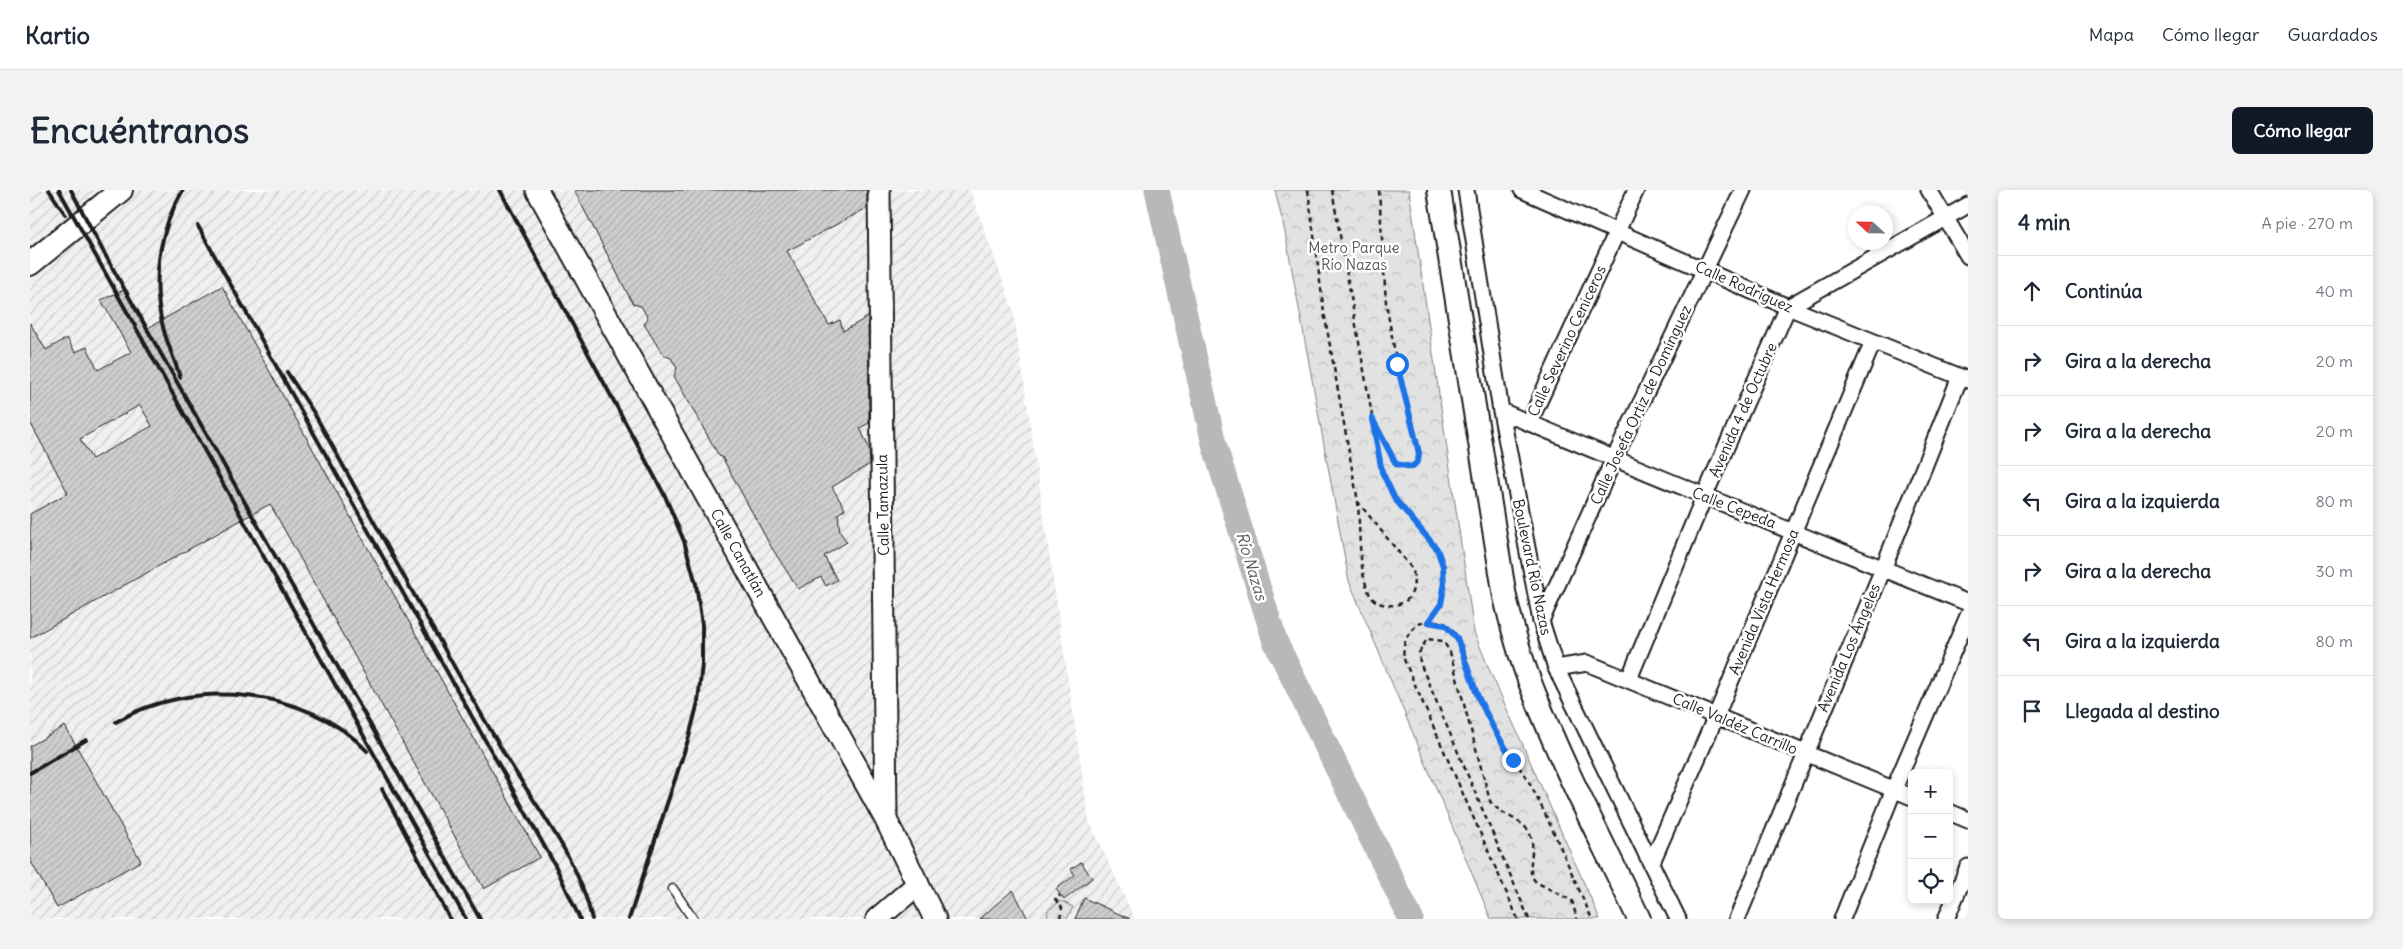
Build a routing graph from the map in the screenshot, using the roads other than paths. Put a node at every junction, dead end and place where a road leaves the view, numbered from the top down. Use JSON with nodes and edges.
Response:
{"nodes":[{"id":1,"x":121,"y":190,"type":"edge"},
{"id":2,"x":537,"y":190,"type":"edge"},
{"id":3,"x":879,"y":190,"type":"edge"},
{"id":4,"x":1439,"y":190,"type":"edge"},
{"id":5,"x":1466,"y":190,"type":"edge"},
{"id":6,"x":1636,"y":190,"type":"edge"},
{"id":7,"x":1743,"y":190,"type":"edge"},
{"id":8,"x":1929,"y":190,"type":"edge"},
{"id":9,"x":1528,"y":191,"type":"edge"},
{"id":10,"x":1968,"y":205,"type":"edge"},
{"id":11,"x":1945,"y":218,"type":"junction"},
{"id":12,"x":1618,"y":232,"type":"junction"},
{"id":13,"x":1968,"y":256,"type":"edge"},
{"id":14,"x":30,"y":264,"type":"edge"},
{"id":15,"x":1705,"y":270,"type":"junction"},
{"id":16,"x":1788,"y":307,"type":"junction"},
{"id":17,"x":1873,"y":342,"type":"junction"},
{"id":18,"x":1964,"y":378,"type":"edge"},
{"id":19,"x":1501,"y":411,"type":"junction"},
{"id":20,"x":1529,"y":423,"type":"junction"},
{"id":21,"x":1614,"y":459,"type":"junction"},
{"id":22,"x":1704,"y":497,"type":"junction"},
{"id":23,"x":1793,"y":531,"type":"junction"},
{"id":24,"x":1883,"y":569,"type":"junction"},
{"id":25,"x":1968,"y":603,"type":"edge"},
{"id":26,"x":1968,"y":616,"type":"edge"},
{"id":27,"x":1541,"y":621,"type":"junction"},
{"id":28,"x":1556,"y":668,"type":"junction"},
{"id":29,"x":1629,"y":679,"type":"junction"},
{"id":30,"x":1716,"y":716,"type":"junction"},
{"id":31,"x":1805,"y":753,"type":"junction"},
{"id":32,"x":1894,"y":789,"type":"junction"},
{"id":33,"x":1908,"y":795,"type":"edge"},
{"id":34,"x":1953,"y":814,"type":"edge"},
{"id":35,"x":886,"y":820,"type":"junction"},
{"id":36,"x":1968,"y":820,"type":"edge"},
{"id":37,"x":1652,"y":862,"type":"junction"},
{"id":38,"x":1968,"y":867,"type":"edge"},
{"id":39,"x":918,"y":884,"type":"junction"},
{"id":40,"x":673,"y":888,"type":"dead end"},
{"id":41,"x":693,"y":919,"type":"edge"},
{"id":42,"x":877,"y":919,"type":"edge"},
{"id":43,"x":934,"y":919,"type":"edge"},
{"id":44,"x":1639,"y":919,"type":"edge"},
{"id":45,"x":1678,"y":919,"type":"edge"},
{"id":46,"x":1737,"y":919,"type":"edge"},
{"id":47,"x":1842,"y":919,"type":"edge"},
{"id":48,"x":1946,"y":919,"type":"edge"}],
"edges":[{"from":1,"to":14,"type":"main road"},
{"from":2,"to":35,"type":"street","name":"Calle Canatlán"},
{"from":3,"to":35,"type":"street","name":"Calle Tamazula"},
{"from":4,"to":44,"type":"main road","name":"Boulevard Río Nazas"},
{"from":5,"to":19,"type":"street","name":"Boulevard Río Nazas"},
{"from":6,"to":12,"type":"street","name":"Calle Severino Ceniceros"},
{"from":7,"to":15,"type":"street","name":"Calle Josefa Ortiz de Domínguez"},
{"from":8,"to":11,"type":"street"},
{"from":9,"to":12,"type":"street","name":"Calle Rodríguez"},
{"from":10,"to":11,"type":"street"},
{"from":11,"to":13,"type":"street"},
{"from":11,"to":16,"type":"street"},
{"from":12,"to":15,"type":"street","name":"Calle Rodríguez"},
{"from":12,"to":20,"type":"street","name":"Calle Severino Ceniceros"},
{"from":15,"to":16,"type":"street","name":"Calle Rodríguez"},
{"from":15,"to":21,"type":"street","name":"Calle Josefa Ortiz de Domínguez"},
{"from":16,"to":17,"type":"street","name":"Calle Rodríguez"},
{"from":16,"to":22,"type":"street","name":"Avenida 4 de Octubre"},
{"from":17,"to":18,"type":"street","name":"Calle Rodríguez"},
{"from":17,"to":23,"type":"street","name":"Avenida Vista Hermosa"},
{"from":18,"to":24,"type":"street","name":"Avenida Los Ángeles"},
{"from":19,"to":20,"type":"street","name":"Calle Severino Ceniceros"},
{"from":19,"to":27,"type":"street","name":"Boulevard Río Nazas"},
{"from":20,"to":21,"type":"street","name":"Calle Cepeda"},
{"from":21,"to":22,"type":"street","name":"Calle Cepeda"},
{"from":21,"to":27,"type":"street","name":"Calle Josefa Ortiz de Domínguez"},
{"from":22,"to":23,"type":"street","name":"Calle Cepeda"},
{"from":22,"to":29,"type":"street","name":"Avenida 4 de Octubre"},
{"from":23,"to":24,"type":"street","name":"Calle Cepeda"},
{"from":23,"to":30,"type":"street","name":"Avenida Vista Hermosa"},
{"from":24,"to":25,"type":"street","name":"Calle Cepeda"},
{"from":24,"to":31,"type":"street","name":"Avenida Los Ángeles"},
{"from":26,"to":32,"type":"street"},
{"from":27,"to":28,"type":"street","name":"Boulevard Río Nazas"},
{"from":28,"to":29,"type":"street","name":"Calle Valdéz Carrillo"},
{"from":28,"to":37,"type":"street","name":"Boulevard Río Nazas"},
{"from":29,"to":30,"type":"street","name":"Calle Valdéz Carrillo"},
{"from":30,"to":31,"type":"street","name":"Calle Valdéz Carrillo"},
{"from":30,"to":37,"type":"street","name":"Avenida Vista Hermosa"},
{"from":31,"to":32,"type":"street","name":"Calle Valdéz Carrillo"},
{"from":31,"to":46,"type":"street","name":"Avenida Los Ángeles"},
{"from":32,"to":33,"type":"street","name":"Calle Valdéz Carrillo"},
{"from":32,"to":47,"type":"street"},
{"from":34,"to":36,"type":"street"},
{"from":35,"to":39,"type":"street","name":"Calle Canatlán"},
{"from":37,"to":45,"type":"street","name":"Boulevard Río Nazas"},
{"from":38,"to":48,"type":"street"},
{"from":39,"to":42,"type":"street"},
{"from":39,"to":43,"type":"street","name":"Calle Canatlán"},
{"from":40,"to":41,"type":"lane"}]}
